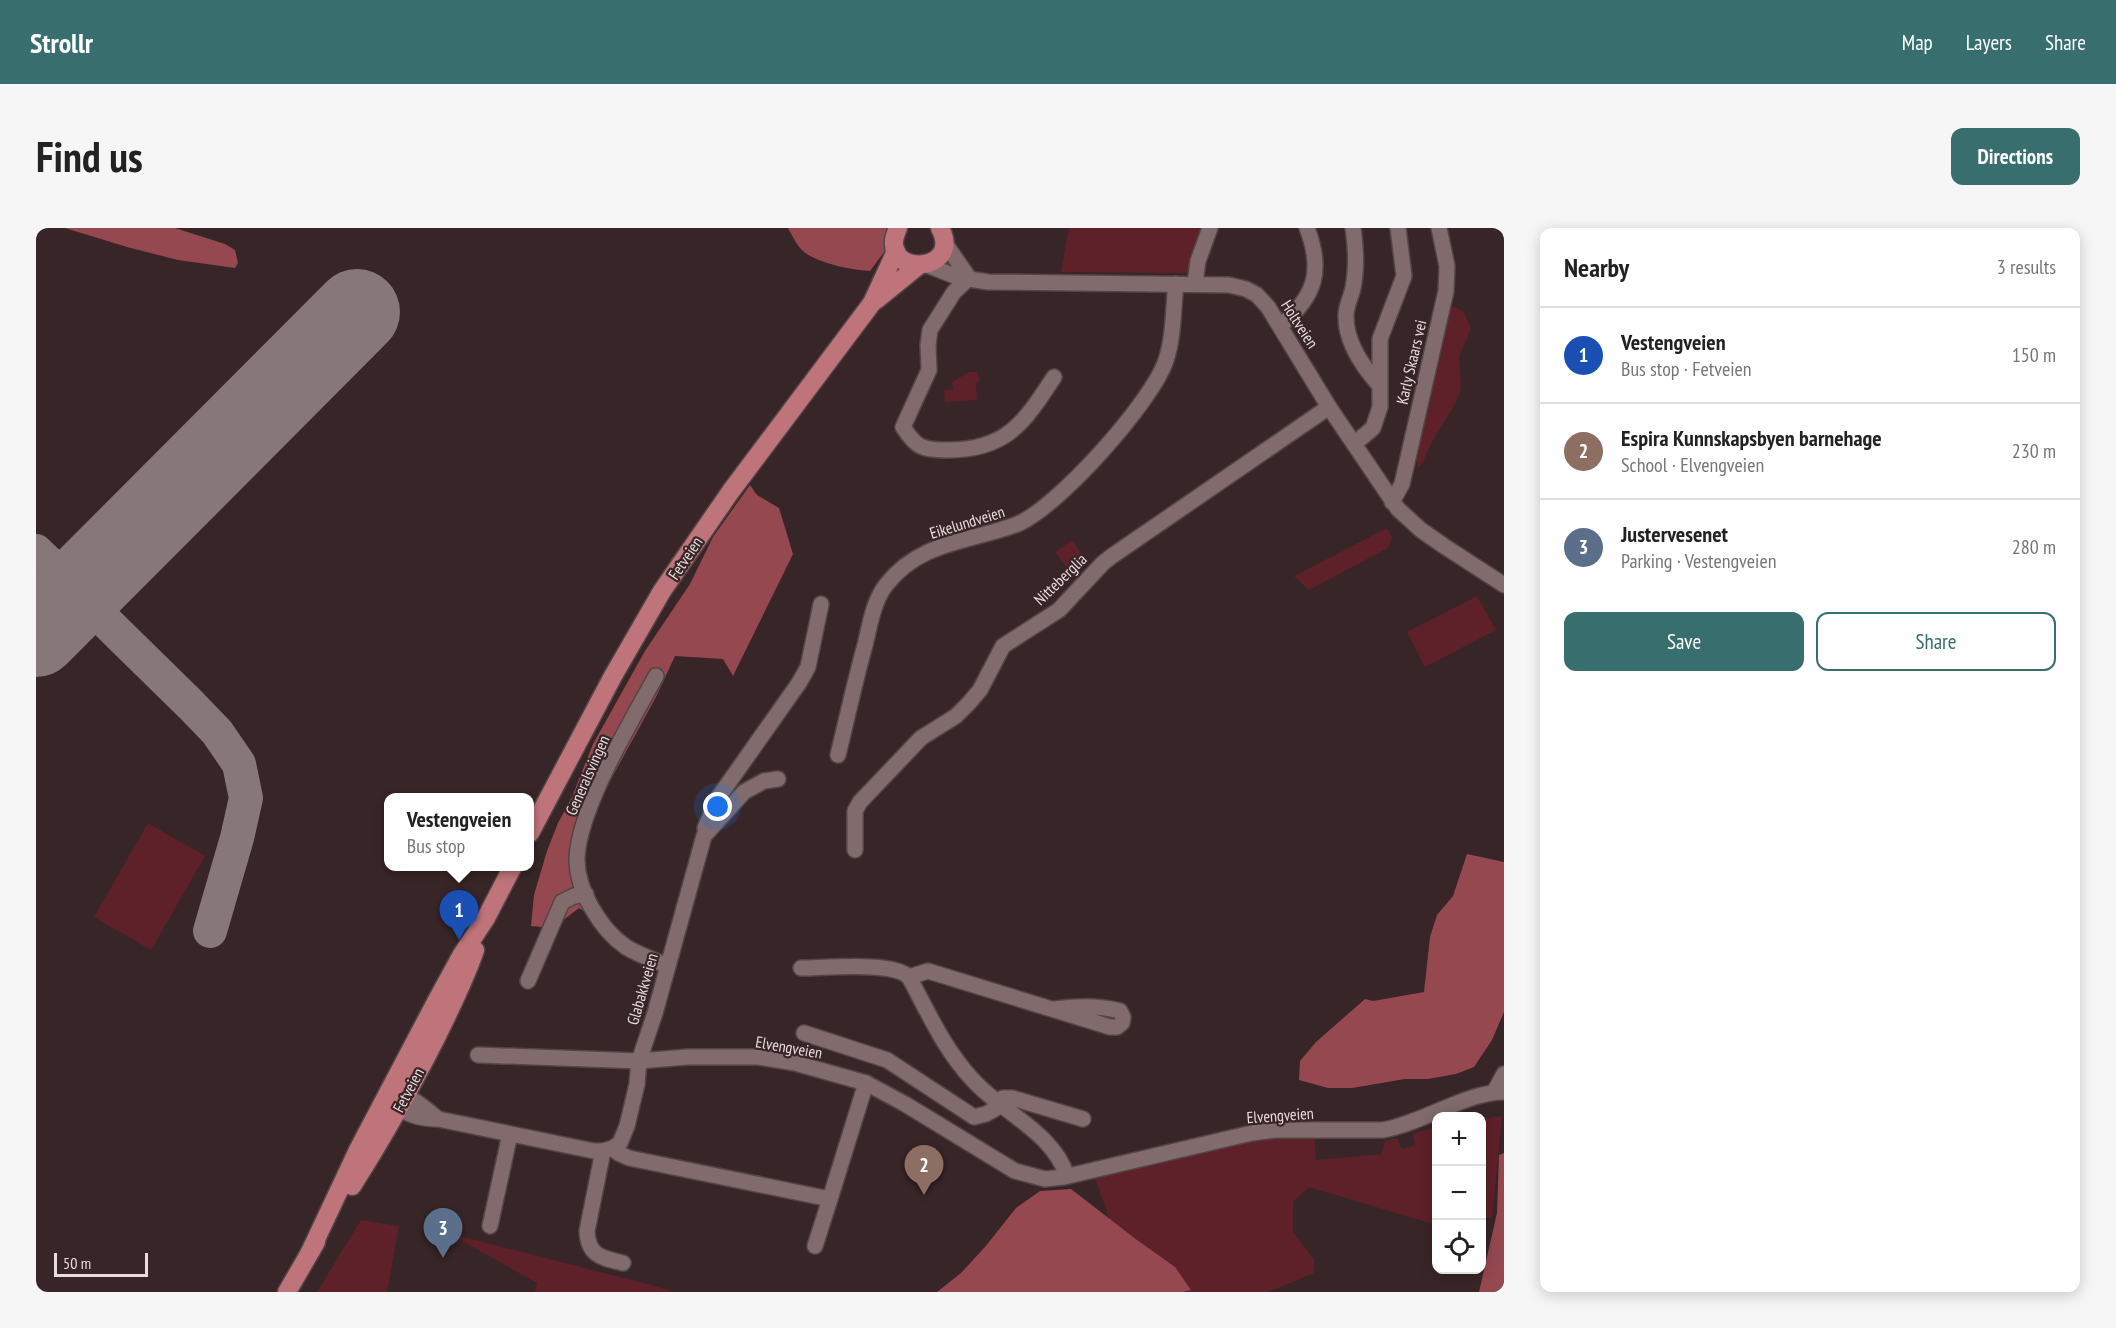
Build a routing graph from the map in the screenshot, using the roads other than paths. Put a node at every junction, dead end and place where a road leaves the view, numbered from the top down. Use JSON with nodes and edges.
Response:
{"nodes":[{"id":1,"x":898,"y":228,"type":"edge"},
{"id":2,"x":1210,"y":228,"type":"edge"},
{"id":3,"x":1307,"y":228,"type":"edge"},
{"id":4,"x":1353,"y":228,"type":"edge"},
{"id":5,"x":1398,"y":228,"type":"edge"},
{"id":6,"x":1439,"y":228,"type":"edge"},
{"id":7,"x":943,"y":233,"type":"edge"},
{"id":8,"x":896,"y":250,"type":"junction"},
{"id":9,"x":923,"y":265,"type":"junction"},
{"id":10,"x":969,"y":278,"type":"junction"},
{"id":11,"x":1196,"y":283,"type":"junction"},
{"id":12,"x":1176,"y":284,"type":"junction"},
{"id":13,"x":872,"y":303,"type":"junction"},
{"id":14,"x":1281,"y":325,"type":"junction"},
{"id":15,"x":1054,"y":377,"type":"dead end"},
{"id":16,"x":1379,"y":386,"type":"junction"},
{"id":17,"x":1329,"y":407,"type":"junction"},
{"id":18,"x":1353,"y":444,"type":"junction"},
{"id":19,"x":1392,"y":502,"type":"junction"},
{"id":20,"x":1504,"y":585,"type":"edge"},
{"id":21,"x":821,"y":604,"type":"dead end"},
{"id":22,"x":656,"y":676,"type":"dead end"},
{"id":23,"x":838,"y":755,"type":"dead end"},
{"id":24,"x":778,"y":779,"type":"dead end"},
{"id":25,"x":534,"y":825,"type":"edge"},
{"id":26,"x":704,"y":836,"type":"junction"},
{"id":27,"x":855,"y":850,"type":"dead end"},
{"id":28,"x":511,"y":871,"type":"edge"},
{"id":29,"x":586,"y":894,"type":"junction"},
{"id":30,"x":668,"y":966,"type":"junction"},
{"id":31,"x":801,"y":968,"type":"dead end"},
{"id":32,"x":909,"y":977,"type":"junction"},
{"id":33,"x":528,"y":981,"type":"dead end"},
{"id":34,"x":1055,"y":1010,"type":"dead end"},
{"id":35,"x":804,"y":1033,"type":"dead end"},
{"id":36,"x":478,"y":1055,"type":"dead end"},
{"id":37,"x":639,"y":1060,"type":"junction"},
{"id":38,"x":1504,"y":1074,"type":"edge"},
{"id":39,"x":866,"y":1083,"type":"junction"},
{"id":40,"x":1499,"y":1092,"type":"edge"},
{"id":41,"x":398,"y":1099,"type":"junction"},
{"id":42,"x":998,"y":1105,"type":"junction"},
{"id":43,"x":1083,"y":1119,"type":"dead end"},
{"id":44,"x":510,"y":1134,"type":"junction"},
{"id":45,"x":608,"y":1149,"type":"junction"},
{"id":46,"x":1067,"y":1176,"type":"junction"},
{"id":47,"x":830,"y":1199,"type":"junction"},
{"id":48,"x":490,"y":1226,"type":"dead end"},
{"id":49,"x":815,"y":1246,"type":"dead end"},
{"id":50,"x":623,"y":1263,"type":"dead end"},
{"id":51,"x":287,"y":1292,"type":"edge"}],
"edges":[{"from":1,"to":8,"type":"highway","name":"Fetveien"},
{"from":2,"to":11,"type":"street"},
{"from":3,"to":14,"type":"street"},
{"from":4,"to":16,"type":"street","name":"Karly Skaars vei"},
{"from":5,"to":16,"type":"street","name":"Karly Skaars vei"},
{"from":6,"to":19,"type":"street","name":"Karly Skaars vei"},
{"from":7,"to":9,"type":"highway","name":"Fetveien"},
{"from":7,"to":10,"type":"street"},
{"from":8,"to":9,"type":"highway"},
{"from":8,"to":13,"type":"highway","name":"Fetveien"},
{"from":9,"to":10,"type":"street","name":"Holtveien"},
{"from":9,"to":13,"type":"highway","name":"Fetveien"},
{"from":10,"to":12,"type":"street","name":"Holtveien"},
{"from":10,"to":15,"type":"street"},
{"from":11,"to":12,"type":"street","name":"Holtveien"},
{"from":11,"to":14,"type":"street","name":"Holtveien"},
{"from":12,"to":23,"type":"street","name":"Eikelundveien"},
{"from":13,"to":25,"type":"highway","name":"Fetveien"},
{"from":14,"to":17,"type":"street","name":"Holtveien"},
{"from":16,"to":18,"type":"street","name":"Karly Skaars vei"},
{"from":17,"to":18,"type":"street","name":"Holtveien"},
{"from":17,"to":27,"type":"street","name":"Nitteberglia"},
{"from":18,"to":19,"type":"street","name":"Holtveien"},
{"from":19,"to":20,"type":"street","name":"Holtveien"},
{"from":21,"to":26,"type":"street","name":"Glabakkveien"},
{"from":22,"to":29,"type":"street","name":"Generalsvingen"},
{"from":24,"to":26,"type":"street","name":"Glabakkveien"},
{"from":26,"to":30,"type":"street","name":"Glabakkveien"},
{"from":28,"to":41,"type":"highway","name":"Fetveien"},
{"from":29,"to":30,"type":"street","name":"Generalsvingen"},
{"from":29,"to":33,"type":"street"},
{"from":30,"to":37,"type":"street","name":"Glabakkveien"},
{"from":31,"to":32,"type":"street"},
{"from":32,"to":34,"type":"street"},
{"from":32,"to":42,"type":"street"},
{"from":35,"to":42,"type":"street","name":"Elvengveien"},
{"from":36,"to":37,"type":"street","name":"Elvengveien"},
{"from":37,"to":39,"type":"street","name":"Elvengveien"},
{"from":37,"to":45,"type":"street","name":"Glabakkveien"},
{"from":38,"to":40,"type":"street","name":"Elvengveien"},
{"from":39,"to":46,"type":"street","name":"Elvengveien"},
{"from":39,"to":47,"type":"street"},
{"from":40,"to":46,"type":"street","name":"Elvengveien"},
{"from":41,"to":44,"type":"street"},
{"from":41,"to":51,"type":"highway","name":"Fetveien"},
{"from":42,"to":43,"type":"street","name":"Elvengveien"},
{"from":42,"to":46,"type":"street"},
{"from":44,"to":45,"type":"street"},
{"from":44,"to":48,"type":"street"},
{"from":45,"to":47,"type":"street"},
{"from":45,"to":50,"type":"street","name":"Glabakkveien"},
{"from":47,"to":49,"type":"street"}]}
